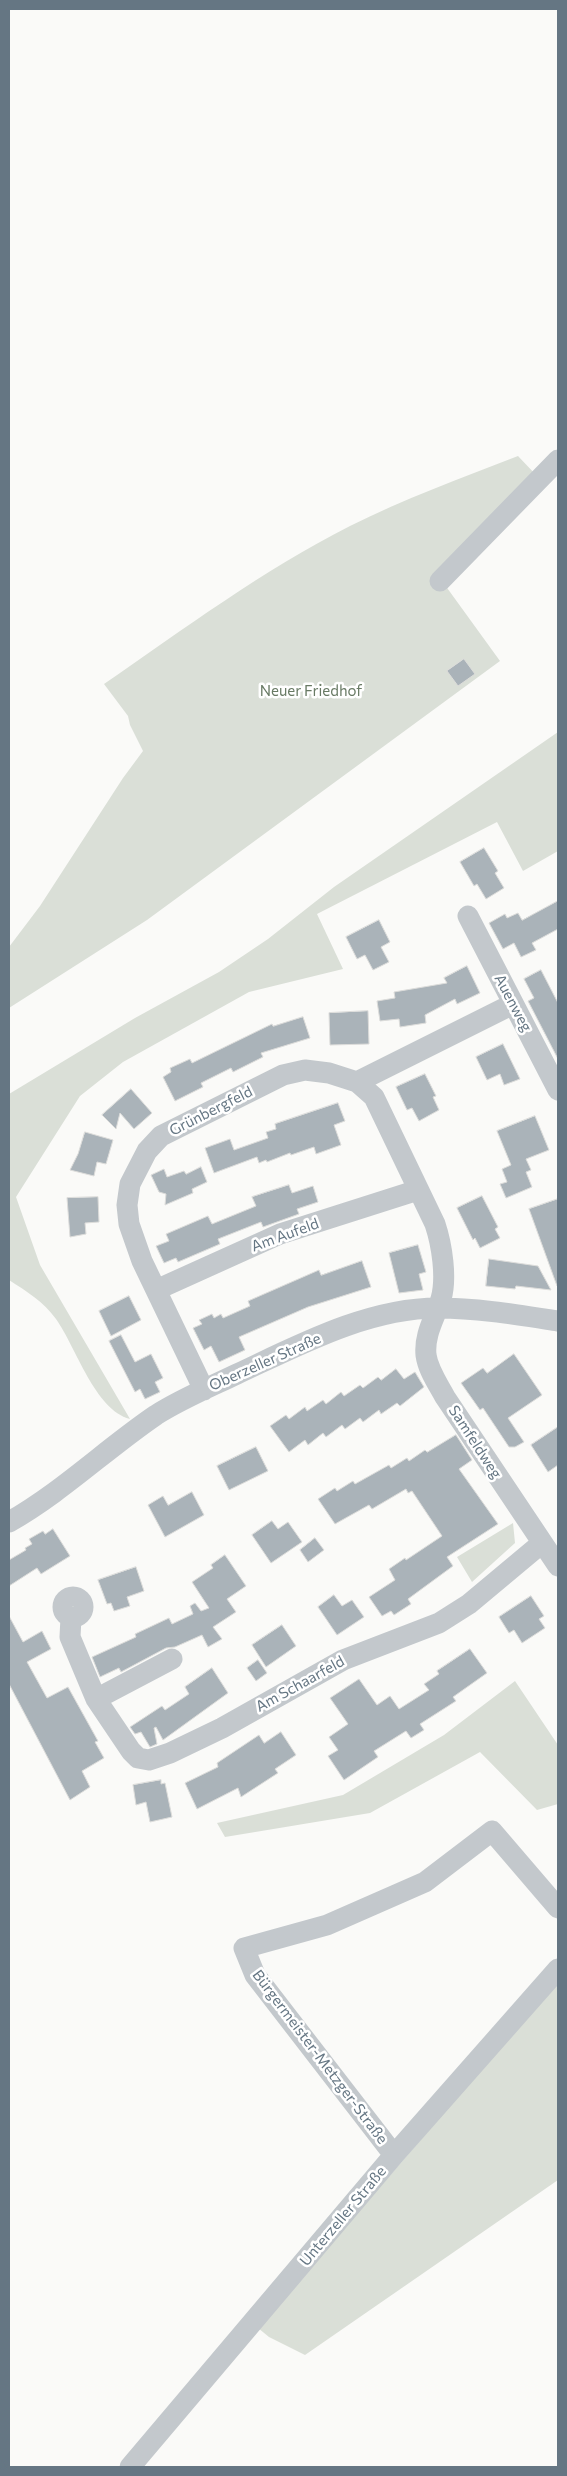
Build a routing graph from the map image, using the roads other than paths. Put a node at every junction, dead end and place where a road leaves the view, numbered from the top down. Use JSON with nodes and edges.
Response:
{"nodes":[{"id":1,"x":558,"y":460,"type":"edge"},
{"id":2,"x":440,"y":581,"type":"dead end"},
{"id":3,"x":468,"y":916,"type":"dead end"},
{"id":4,"x":513,"y":1004,"type":"junction"},
{"id":5,"x":358,"y":1082,"type":"junction"},
{"id":6,"x":558,"y":1090,"type":"edge"},
{"id":7,"x":418,"y":1190,"type":"junction"},
{"id":8,"x":156,"y":1290,"type":"junction"},
{"id":9,"x":438,"y":1308,"type":"junction"},
{"id":10,"x":558,"y":1321,"type":"edge"},
{"id":11,"x":204,"y":1390,"type":"junction"},
{"id":12,"x":9,"y":1522,"type":"edge"},
{"id":13,"x":542,"y":1543,"type":"junction"},
{"id":14,"x":558,"y":1566,"type":"edge"},
{"id":15,"x":71,"y":1617,"type":"dead end"},
{"id":16,"x":172,"y":1660,"type":"dead end"},
{"id":17,"x":96,"y":1699,"type":"junction"},
{"id":18,"x":558,"y":1908,"type":"edge"},
{"id":19,"x":558,"y":1969,"type":"edge"},
{"id":20,"x":394,"y":2155,"type":"junction"},
{"id":21,"x":130,"y":2467,"type":"edge"}],
"edges":[{"from":1,"to":2,"type":"street"},
{"from":3,"to":4,"type":"street","name":"Auenweg"},
{"from":4,"to":5,"type":"street"},
{"from":4,"to":6,"type":"street","name":"Auenweg"},
{"from":5,"to":7,"type":"street","name":"Grünbergfeld"},
{"from":5,"to":8,"type":"street","name":"Grünbergfeld"},
{"from":7,"to":8,"type":"street","name":"Am Aufeld"},
{"from":7,"to":9,"type":"street","name":"Grünbergfeld"},
{"from":8,"to":11,"type":"street","name":"Grünbergfeld"},
{"from":9,"to":10,"type":"street","name":"Oberzeller Straße"},
{"from":9,"to":11,"type":"street","name":"Oberzeller Straße"},
{"from":9,"to":13,"type":"street","name":"Samfeldweg"},
{"from":11,"to":12,"type":"street","name":"Oberzeller Straße"},
{"from":13,"to":14,"type":"street","name":"Samfeldweg"},
{"from":13,"to":17,"type":"street","name":"Am Schaarfeld"},
{"from":15,"to":17,"type":"street","name":"Am Schaarfeld"},
{"from":16,"to":17,"type":"street"},
{"from":18,"to":20,"type":"street","name":"Bürgermeister-Metzger-Straße"},
{"from":19,"to":20,"type":"street","name":"Unterzeller Straße"},
{"from":20,"to":21,"type":"street","name":"Unterzeller Straße"}]}
